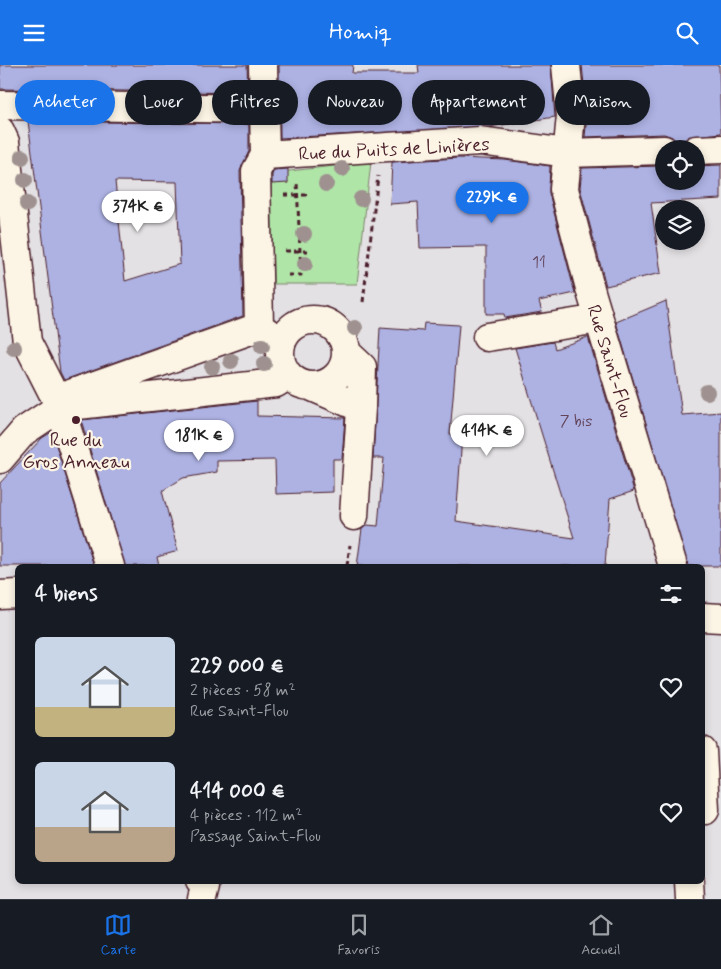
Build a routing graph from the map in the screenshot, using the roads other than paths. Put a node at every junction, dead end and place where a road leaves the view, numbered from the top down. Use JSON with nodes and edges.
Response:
{"nodes":[{"id":1,"x":263,"y":65,"type":"edge"},
{"id":2,"x":566,"y":65,"type":"edge"},
{"id":3,"x":263,"y":80,"type":"edge"},
{"id":4,"x":0,"y":105,"type":"edge"},
{"id":5,"x":212,"y":108,"type":"edge"},
{"id":6,"x":264,"y":125,"type":"edge"},
{"id":7,"x":0,"y":131,"type":"edge"},
{"id":8,"x":721,"y":149,"type":"edge"},
{"id":9,"x":705,"y":150,"type":"edge"},
{"id":10,"x":655,"y":151,"type":"edge"},
{"id":11,"x":567,"y":153,"type":"junction"},
{"id":12,"x":265,"y":155,"type":"junction"},
{"id":13,"x":599,"y":319,"type":"junction"},
{"id":14,"x":259,"y":327,"type":"junction"},
{"id":15,"x":487,"y":337,"type":"dead end"},
{"id":16,"x":282,"y":341,"type":"junction"},
{"id":17,"x":347,"y":353,"type":"junction"},
{"id":18,"x":299,"y":381,"type":"junction"},
{"id":19,"x":58,"y":403,"type":"junction"},
{"id":20,"x":361,"y":408,"type":"junction"},
{"id":21,"x":0,"y":459,"type":"edge"},
{"id":22,"x":354,"y":516,"type":"dead end"},
{"id":23,"x":109,"y":564,"type":"edge"},
{"id":24,"x":672,"y":564,"type":"edge"},
{"id":25,"x":15,"y":594,"type":"edge"},
{"id":26,"x":0,"y":595,"type":"edge"},
{"id":27,"x":705,"y":617,"type":"edge"},
{"id":28,"x":721,"y":618,"type":"edge"},
{"id":29,"x":202,"y":884,"type":"edge"},
{"id":30,"x":689,"y":884,"type":"edge"},
{"id":31,"x":202,"y":899,"type":"edge"},
{"id":32,"x":690,"y":899,"type":"edge"}],
"edges":[{"from":1,"to":3,"type":"street"},
{"from":2,"to":11,"type":"street","name":"Rue Saint-Flou"},
{"from":4,"to":5,"type":"street"},
{"from":6,"to":12,"type":"street"},
{"from":7,"to":19,"type":"street"},
{"from":8,"to":9,"type":"street"},
{"from":10,"to":11,"type":"street","name":"Rue du Puits de Linières"},
{"from":11,"to":12,"type":"street","name":"Rue du Puits de Linières"},
{"from":11,"to":13,"type":"street","name":"Rue Saint-Flou"},
{"from":12,"to":14,"type":"street"},
{"from":13,"to":15,"type":"street"},
{"from":13,"to":24,"type":"street","name":"Rue Saint-Flou"},
{"from":14,"to":16,"type":"street"},
{"from":14,"to":19,"type":"street"},
{"from":16,"to":17,"type":"street"},
{"from":16,"to":18,"type":"street"},
{"from":17,"to":18,"type":"street"},
{"from":17,"to":20,"type":"street"},
{"from":18,"to":19,"type":"street"},
{"from":18,"to":20,"type":"street"},
{"from":19,"to":21,"type":"street"},
{"from":19,"to":23,"type":"street"},
{"from":20,"to":22,"type":"street"},
{"from":25,"to":26,"type":"street"},
{"from":27,"to":28,"type":"street"},
{"from":29,"to":31,"type":"street"},
{"from":30,"to":32,"type":"street"}]}
